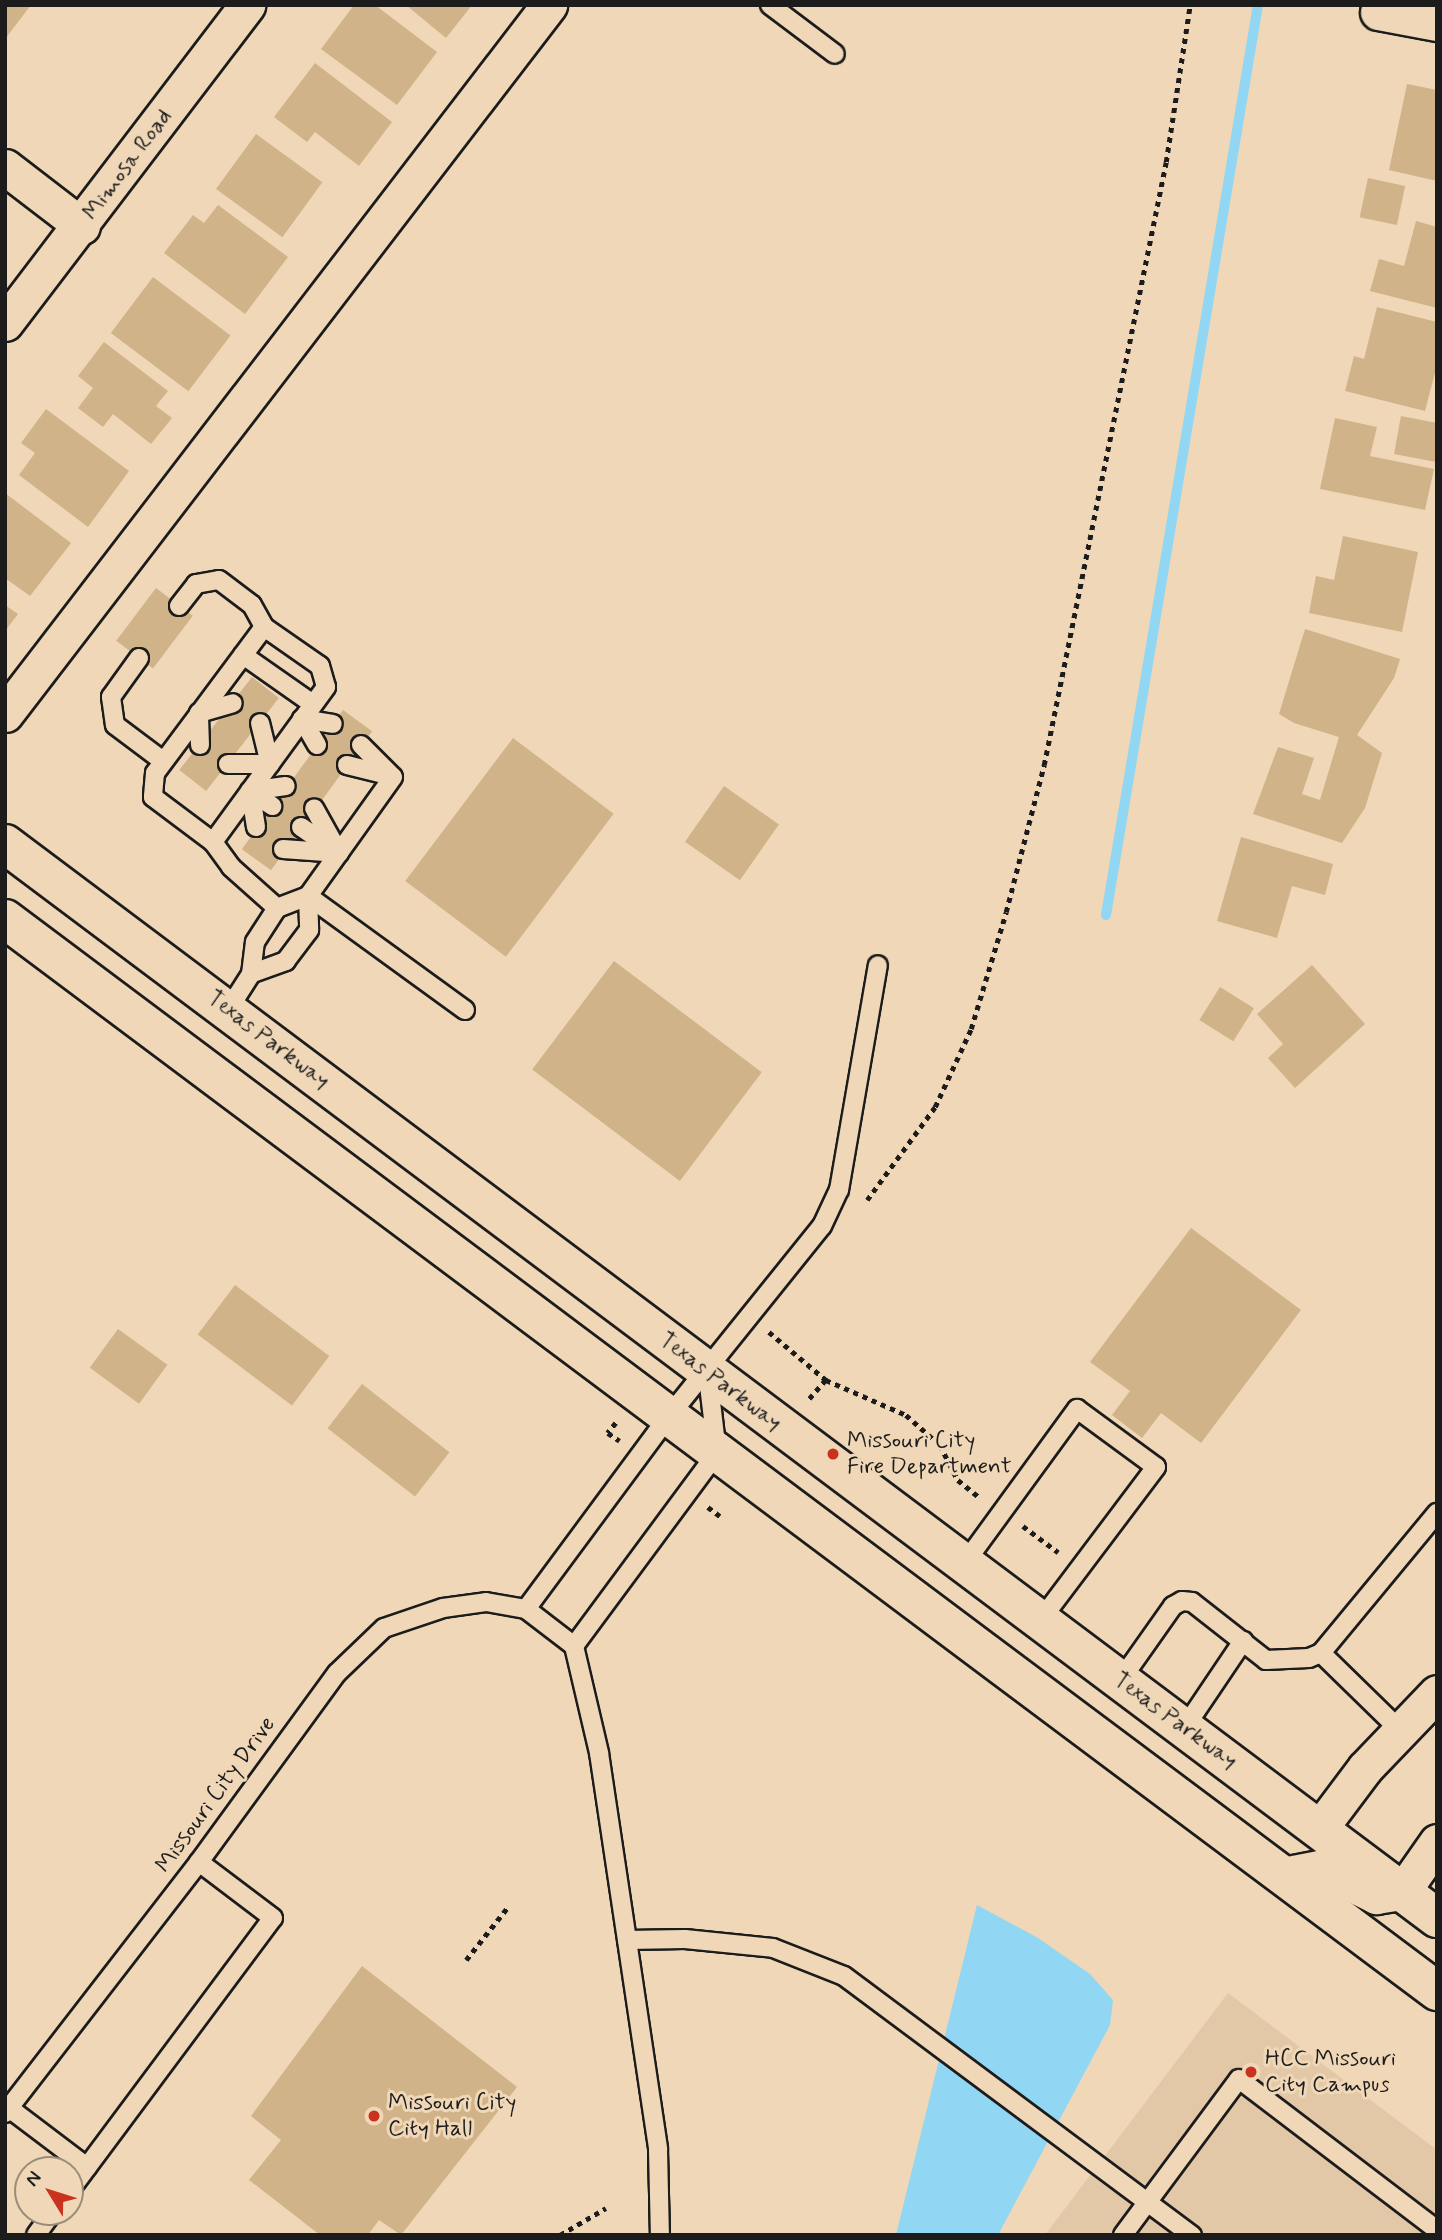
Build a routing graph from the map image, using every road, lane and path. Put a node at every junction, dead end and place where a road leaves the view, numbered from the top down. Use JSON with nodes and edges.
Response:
{"nodes":[{"id":1,"x":247,"y":5,"type":"edge"},
{"id":2,"x":549,"y":5,"type":"edge"},
{"id":3,"x":770,"y":5,"type":"edge"},
{"id":4,"x":1190,"y":5,"type":"edge"},
{"id":5,"x":1378,"y":12,"type":"dead end"},
{"id":6,"x":1437,"y":23,"type":"edge"},
{"id":7,"x":835,"y":54,"type":"dead end"},
{"id":8,"x":5,"y":167,"type":"edge"},
{"id":9,"x":82,"y":226,"type":"junction"},
{"id":10,"x":5,"y":323,"type":"edge"},
{"id":11,"x":179,"y":606,"type":"dead end"},
{"id":12,"x":264,"y":627,"type":"junction"},
{"id":13,"x":243,"y":655,"type":"junction"},
{"id":14,"x":139,"y":658,"type":"dead end"},
{"id":15,"x":233,"y":703,"type":"dead end"},
{"id":16,"x":313,"y":704,"type":"junction"},
{"id":17,"x":199,"y":713,"type":"junction"},
{"id":18,"x":5,"y":714,"type":"edge"},
{"id":19,"x":302,"y":719,"type":"junction"},
{"id":20,"x":260,"y":723,"type":"dead end"},
{"id":21,"x":333,"y":724,"type":"dead end"},
{"id":22,"x":200,"y":745,"type":"dead end"},
{"id":23,"x":317,"y":745,"type":"dead end"},
{"id":24,"x":361,"y":745,"type":"dead end"},
{"id":25,"x":163,"y":761,"type":"junction"},
{"id":26,"x":228,"y":764,"type":"dead end"},
{"id":27,"x":270,"y":764,"type":"junction"},
{"id":28,"x":347,"y":765,"type":"dead end"},
{"id":29,"x":393,"y":777,"type":"junction"},
{"id":30,"x":286,"y":786,"type":"dead end"},
{"id":31,"x":250,"y":791,"type":"junction"},
{"id":32,"x":272,"y":806,"type":"dead end"},
{"id":33,"x":314,"y":808,"type":"dead end"},
{"id":34,"x":256,"y":827,"type":"dead end"},
{"id":35,"x":301,"y":827,"type":"dead end"},
{"id":36,"x":213,"y":842,"type":"junction"},
{"id":37,"x":5,"y":844,"type":"edge"},
{"id":38,"x":283,"y":849,"type":"dead end"},
{"id":39,"x":339,"y":853,"type":"junction"},
{"id":40,"x":308,"y":896,"type":"junction"},
{"id":41,"x":277,"y":908,"type":"junction"},
{"id":42,"x":5,"y":919,"type":"edge"},
{"id":43,"x":878,"y":965,"type":"dead end"},
{"id":44,"x":251,"y":974,"type":"junction"},
{"id":45,"x":228,"y":1010,"type":"junction"},
{"id":46,"x":465,"y":1010,"type":"dead end"},
{"id":47,"x":863,"y":1206,"type":"dead end"},
{"id":48,"x":765,"y":1329,"type":"dead end"},
{"id":49,"x":708,"y":1372,"type":"junction"},
{"id":50,"x":827,"y":1380,"type":"junction"},
{"id":51,"x":807,"y":1403,"type":"dead end"},
{"id":52,"x":623,"y":1414,"type":"dead end"},
{"id":53,"x":669,"y":1416,"type":"junction"},
{"id":54,"x":625,"y":1445,"type":"dead end"},
{"id":55,"x":718,"y":1454,"type":"junction"},
{"id":56,"x":985,"y":1502,"type":"dead end"},
{"id":57,"x":1437,"y":1513,"type":"edge"},
{"id":58,"x":1014,"y":1519,"type":"dead end"},
{"id":59,"x":1069,"y":1560,"type":"dead end"},
{"id":60,"x":964,"y":1564,"type":"junction"},
{"id":61,"x":526,"y":1609,"type":"junction"},
{"id":62,"x":1040,"y":1621,"type":"junction"},
{"id":63,"x":1242,"y":1641,"type":"junction"},
{"id":64,"x":574,"y":1646,"type":"junction"},
{"id":65,"x":1321,"y":1653,"type":"junction"},
{"id":66,"x":1120,"y":1681,"type":"junction"},
{"id":67,"x":1437,"y":1693,"type":"edge"},
{"id":68,"x":1185,"y":1727,"type":"junction"},
{"id":69,"x":1401,"y":1731,"type":"junction"},
{"id":70,"x":1320,"y":1828,"type":"junction"},
{"id":71,"x":1437,"y":1842,"type":"edge"},
{"id":72,"x":199,"y":1862,"type":"junction"},
{"id":73,"x":1283,"y":1875,"type":"junction"},
{"id":74,"x":1402,"y":1892,"type":"junction"},
{"id":75,"x":507,"y":1908,"type":"dead end"},
{"id":76,"x":1437,"y":1918,"type":"edge"},
{"id":77,"x":628,"y":1940,"type":"junction"},
{"id":78,"x":466,"y":1959,"type":"dead end"},
{"id":79,"x":1437,"y":1991,"type":"edge"},
{"id":80,"x":7,"y":2110,"type":"edge"},
{"id":81,"x":87,"y":2166,"type":"junction"},
{"id":82,"x":84,"y":2170,"type":"edge"},
{"id":83,"x":1148,"y":2202,"type":"junction"},
{"id":84,"x":606,"y":2208,"type":"dead end"},
{"id":85,"x":1437,"y":2230,"type":"edge"},
{"id":86,"x":559,"y":2235,"type":"edge"},
{"id":87,"x":660,"y":2235,"type":"edge"},
{"id":88,"x":1123,"y":2235,"type":"edge"},
{"id":89,"x":1192,"y":2235,"type":"edge"}],
"edges":[{"from":1,"to":9,"type":"street","name":"Mimosa Road"},
{"from":2,"to":18,"type":"street"},
{"from":3,"to":7,"type":"lane"},
{"from":4,"to":47,"type":"path"},
{"from":5,"to":6,"type":"street"},
{"from":8,"to":9,"type":"street"},
{"from":9,"to":10,"type":"street","name":"Mimosa Road"},
{"from":11,"to":12,"type":"lane"},
{"from":12,"to":13,"type":"lane"},
{"from":12,"to":16,"type":"lane"},
{"from":13,"to":16,"type":"lane"},
{"from":13,"to":17,"type":"lane"},
{"from":14,"to":25,"type":"lane"},
{"from":15,"to":17,"type":"lane"},
{"from":16,"to":19,"type":"lane"},
{"from":17,"to":22,"type":"lane"},
{"from":17,"to":25,"type":"lane"},
{"from":19,"to":21,"type":"lane"},
{"from":19,"to":23,"type":"lane"},
{"from":19,"to":27,"type":"lane"},
{"from":20,"to":27,"type":"lane"},
{"from":24,"to":29,"type":"lane"},
{"from":25,"to":36,"type":"lane"},
{"from":26,"to":27,"type":"lane"},
{"from":27,"to":31,"type":"lane"},
{"from":28,"to":29,"type":"lane"},
{"from":29,"to":39,"type":"lane"},
{"from":30,"to":31,"type":"lane"},
{"from":31,"to":32,"type":"lane"},
{"from":31,"to":34,"type":"lane"},
{"from":31,"to":36,"type":"lane"},
{"from":33,"to":39,"type":"lane"},
{"from":35,"to":39,"type":"lane"},
{"from":36,"to":41,"type":"lane"},
{"from":37,"to":45,"type":"main road","name":"Texas Parkway"},
{"from":38,"to":39,"type":"lane"},
{"from":39,"to":40,"type":"lane"},
{"from":40,"to":41,"type":"lane"},
{"from":40,"to":44,"type":"lane"},
{"from":40,"to":46,"type":"lane"},
{"from":41,"to":44,"type":"lane"},
{"from":42,"to":53,"type":"main road"},
{"from":43,"to":49,"type":"lane"},
{"from":44,"to":45,"type":"lane"},
{"from":45,"to":49,"type":"main road","name":"Texas Parkway"},
{"from":48,"to":50,"type":"path"},
{"from":49,"to":53,"type":"lane"},
{"from":49,"to":55,"type":"lane"},
{"from":49,"to":60,"type":"main road","name":"Texas Parkway"},
{"from":50,"to":51,"type":"path"},
{"from":50,"to":56,"type":"path"},
{"from":52,"to":54,"type":"path"},
{"from":53,"to":55,"type":"main road"},
{"from":53,"to":61,"type":"lane"},
{"from":55,"to":64,"type":"lane"},
{"from":55,"to":73,"type":"main road"},
{"from":57,"to":65,"type":"lane"},
{"from":58,"to":59,"type":"path"},
{"from":60,"to":62,"type":"main road","name":"Texas Parkway"},
{"from":60,"to":62,"type":"lane"},
{"from":61,"to":64,"type":"lane","name":"Missouri City Drive"},
{"from":61,"to":72,"type":"lane","name":"Missouri City Drive"},
{"from":62,"to":66,"type":"main road","name":"Texas Parkway"},
{"from":63,"to":65,"type":"lane"},
{"from":63,"to":66,"type":"lane"},
{"from":63,"to":68,"type":"lane"},
{"from":64,"to":77,"type":"lane"},
{"from":65,"to":69,"type":"lane"},
{"from":66,"to":68,"type":"main road","name":"Texas Parkway"},
{"from":67,"to":69,"type":"street"},
{"from":68,"to":70,"type":"main road","name":"Texas Parkway"},
{"from":69,"to":70,"type":"street"},
{"from":70,"to":74,"type":"main road","name":"Texas Parkway"},
{"from":71,"to":74,"type":"street"},
{"from":72,"to":80,"type":"lane","name":"Missouri City Drive"},
{"from":72,"to":81,"type":"lane"},
{"from":73,"to":74,"type":"street"},
{"from":73,"to":79,"type":"main road"},
{"from":74,"to":76,"type":"main road","name":"Texas Parkway"},
{"from":75,"to":78,"type":"path"},
{"from":77,"to":83,"type":"lane"},
{"from":77,"to":87,"type":"lane"},
{"from":80,"to":81,"type":"lane"},
{"from":81,"to":82,"type":"lane"},
{"from":83,"to":85,"type":"lane"},
{"from":83,"to":88,"type":"lane"},
{"from":83,"to":89,"type":"lane"},
{"from":84,"to":86,"type":"path"}]}
